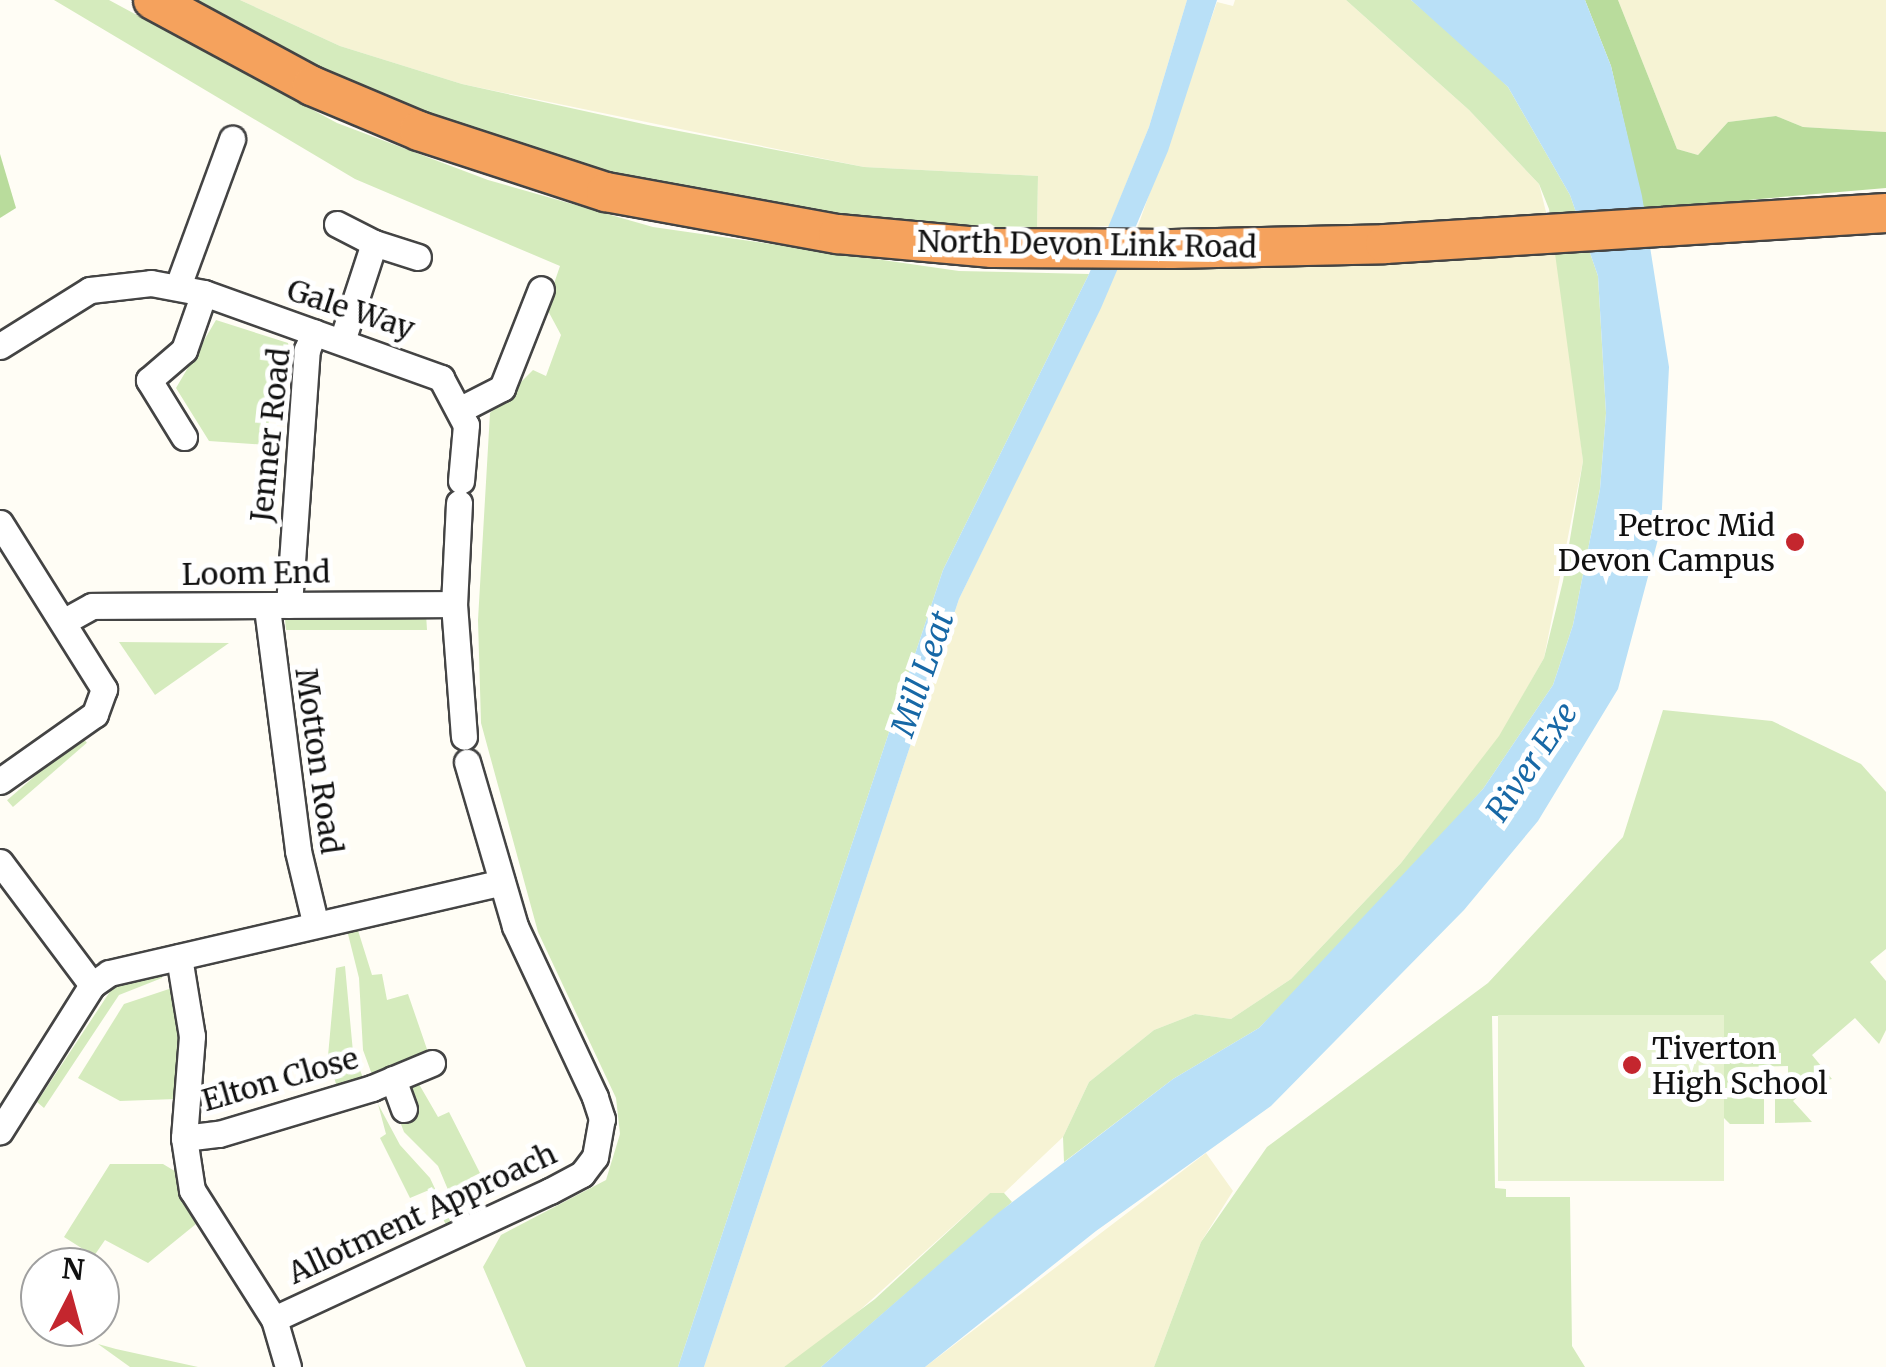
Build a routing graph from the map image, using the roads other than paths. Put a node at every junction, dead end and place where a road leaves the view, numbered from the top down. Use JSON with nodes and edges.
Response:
{"nodes":[{"id":1,"x":153,"y":0,"type":"edge"},
{"id":2,"x":232,"y":139,"type":"dead end"},
{"id":3,"x":1878,"y":214,"type":"edge"},
{"id":4,"x":337,"y":224,"type":"dead end"},
{"id":5,"x":374,"y":243,"type":"junction"},
{"id":6,"x":418,"y":257,"type":"dead end"},
{"id":7,"x":178,"y":286,"type":"junction"},
{"id":8,"x":542,"y":289,"type":"dead end"},
{"id":9,"x":204,"y":293,"type":"junction"},
{"id":10,"x":314,"y":332,"type":"junction"},
{"id":11,"x":342,"y":342,"type":"junction"},
{"id":12,"x":0,"y":346,"type":"edge"},
{"id":13,"x":462,"y":408,"type":"junction"},
{"id":14,"x":184,"y":437,"type":"dead end"},
{"id":15,"x":0,"y":523,"type":"edge"},
{"id":16,"x":454,"y":604,"type":"junction"},
{"id":17,"x":278,"y":606,"type":"junction"},
{"id":18,"x":63,"y":622,"type":"junction"},
{"id":19,"x":0,"y":781,"type":"edge"},
{"id":20,"x":0,"y":862,"type":"edge"},
{"id":21,"x":502,"y":882,"type":"junction"},
{"id":22,"x":315,"y":922,"type":"junction"},
{"id":23,"x":179,"y":956,"type":"junction"},
{"id":24,"x":92,"y":985,"type":"junction"},
{"id":25,"x":432,"y":1063,"type":"dead end"},
{"id":26,"x":393,"y":1079,"type":"junction"},
{"id":27,"x":404,"y":1109,"type":"dead end"},
{"id":28,"x":0,"y":1131,"type":"edge"},
{"id":29,"x":184,"y":1138,"type":"junction"},
{"id":30,"x":274,"y":1318,"type":"junction"},
{"id":31,"x":288,"y":1367,"type":"edge"}],
"edges":[{"from":1,"to":3,"type":"highway","name":"North Devon Link Road"},
{"from":2,"to":7,"type":"street"},
{"from":4,"to":5,"type":"street"},
{"from":5,"to":6,"type":"street"},
{"from":5,"to":11,"type":"street"},
{"from":7,"to":9,"type":"street","name":"Gale Way"},
{"from":7,"to":12,"type":"street","name":"Gale Way"},
{"from":8,"to":13,"type":"street"},
{"from":9,"to":10,"type":"street","name":"Gale Way"},
{"from":9,"to":14,"type":"street"},
{"from":10,"to":11,"type":"street","name":"Gale Way"},
{"from":10,"to":17,"type":"street","name":"Jenner Road"},
{"from":11,"to":13,"type":"street","name":"Gale Way"},
{"from":13,"to":16,"type":"street"},
{"from":15,"to":18,"type":"street"},
{"from":16,"to":17,"type":"street","name":"Loom End"},
{"from":16,"to":21,"type":"street","name":"Allotment Approach"},
{"from":17,"to":18,"type":"street","name":"Loom End"},
{"from":17,"to":22,"type":"street","name":"Motton Road"},
{"from":18,"to":19,"type":"street"},
{"from":20,"to":24,"type":"street"},
{"from":21,"to":22,"type":"street"},
{"from":21,"to":30,"type":"street","name":"Allotment Approach"},
{"from":22,"to":23,"type":"street"},
{"from":23,"to":24,"type":"street"},
{"from":23,"to":29,"type":"street"},
{"from":24,"to":28,"type":"street"},
{"from":25,"to":26,"type":"street","name":"Elton Close"},
{"from":26,"to":27,"type":"street","name":"Elton Close"},
{"from":26,"to":29,"type":"street","name":"Elton Close"},
{"from":29,"to":30,"type":"street"},
{"from":30,"to":31,"type":"street"}]}
